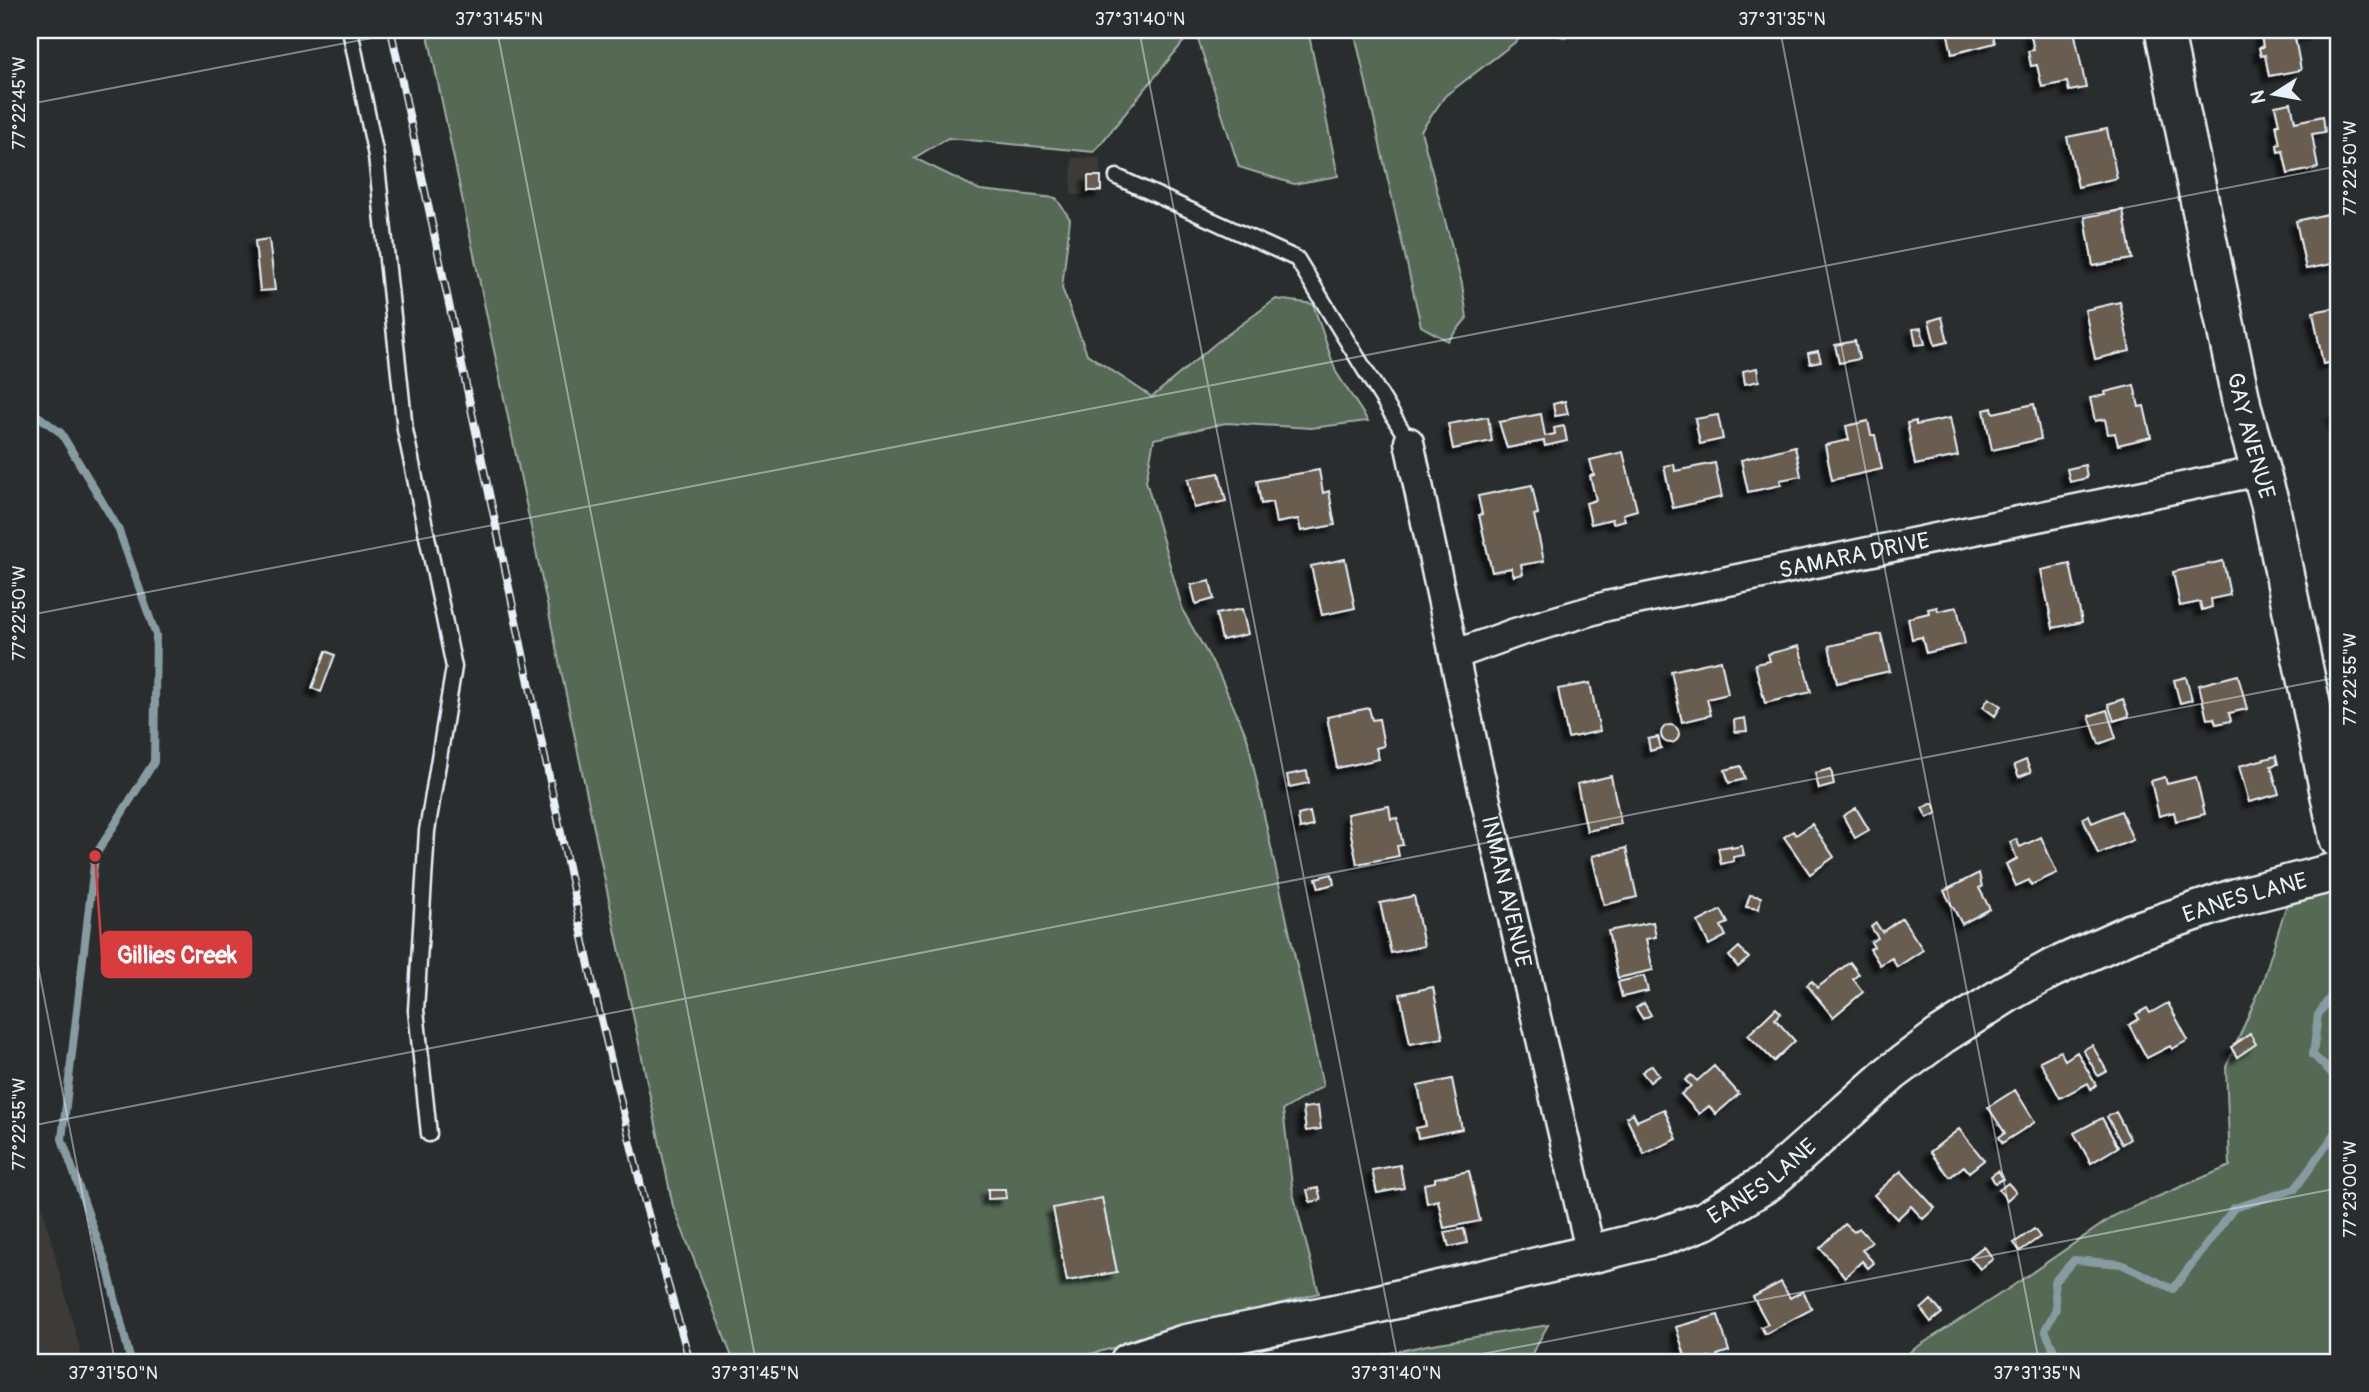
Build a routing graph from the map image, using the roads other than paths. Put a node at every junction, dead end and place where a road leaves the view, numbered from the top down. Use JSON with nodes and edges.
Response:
{"nodes":[{"id":1,"x":350,"y":30,"type":"edge"},
{"id":2,"x":2164,"y":30,"type":"edge"},
{"id":3,"x":1117,"y":177,"type":"dead end"},
{"id":4,"x":1409,"y":442,"type":"joint"},
{"id":5,"x":2260,"y":471,"type":"junction"},
{"id":6,"x":1454,"y":655,"type":"junction"},
{"id":7,"x":2339,"y":841,"type":"edge"},
{"id":8,"x":2339,"y":871,"type":"edge"},
{"id":9,"x":429,"y":1134,"type":"dead end"},
{"id":10,"x":1591,"y":1254,"type":"junction"},
{"id":11,"x":1129,"y":1362,"type":"edge"}],
"edges":[{"from":1,"to":9,"type":"lane"},
{"from":2,"to":5,"type":"street","name":"GAY AVENUE"},
{"from":3,"to":4,"type":"lane"},
{"from":4,"to":6,"type":"street","name":"INMAN AVENUE"},
{"from":5,"to":6,"type":"street","name":"SAMARA DRIVE"},
{"from":5,"to":7,"type":"street","name":"GAY AVENUE"},
{"from":6,"to":10,"type":"street","name":"INMAN AVENUE"},
{"from":8,"to":10,"type":"street","name":"EANES LANE"},
{"from":10,"to":11,"type":"street","name":"EANES LANE"}]}
